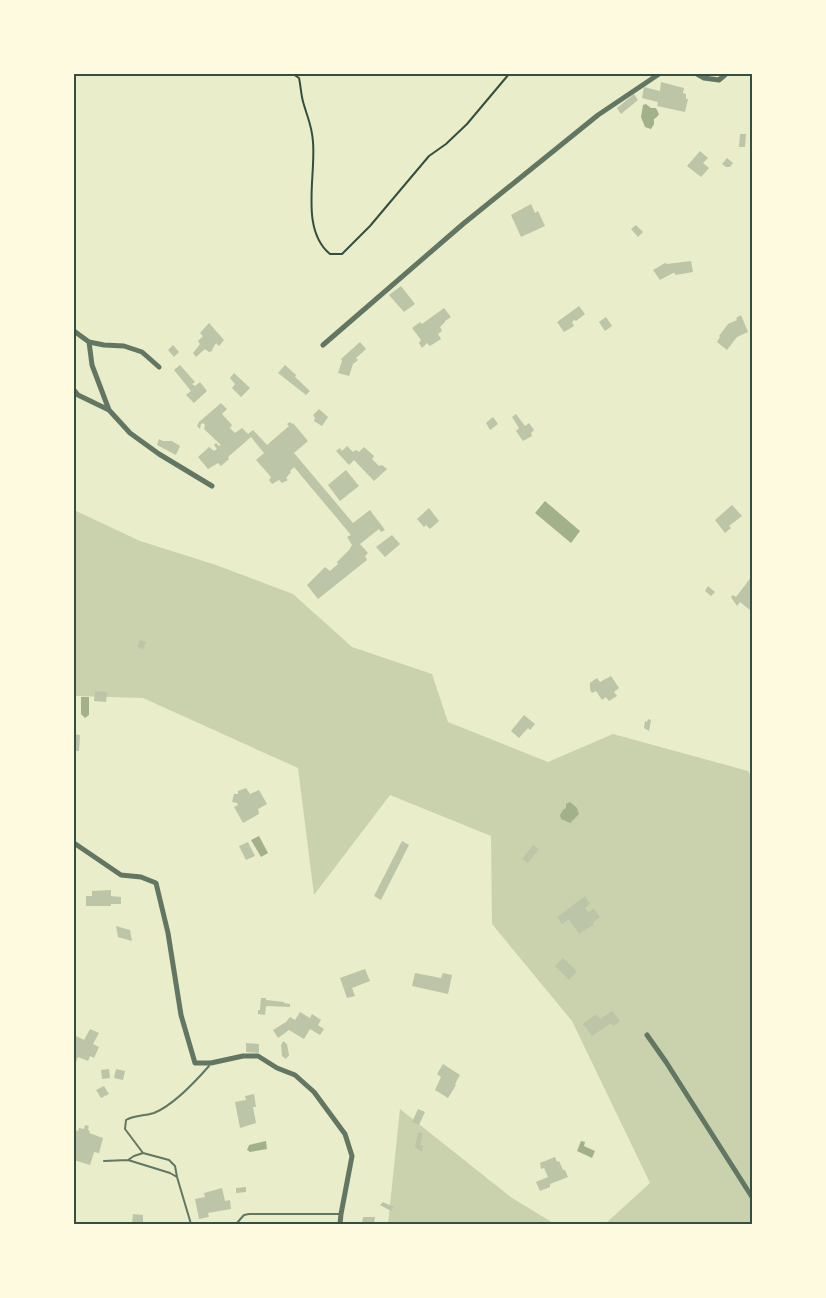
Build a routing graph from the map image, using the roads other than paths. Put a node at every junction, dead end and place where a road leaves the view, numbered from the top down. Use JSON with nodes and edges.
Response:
{"nodes":[{"id":1,"x":659,"y":74,"type":"edge"},
{"id":2,"x":697,"y":74,"type":"edge"},
{"id":3,"x":726,"y":74,"type":"edge"},
{"id":4,"x":74,"y":331,"type":"edge"},
{"id":5,"x":89,"y":342,"type":"junction"},
{"id":6,"x":323,"y":345,"type":"dead end"},
{"id":7,"x":159,"y":367,"type":"dead end"},
{"id":8,"x":74,"y":390,"type":"edge"},
{"id":9,"x":109,"y":410,"type":"junction"},
{"id":10,"x":212,"y":486,"type":"dead end"},
{"id":11,"x":74,"y":843,"type":"edge"},
{"id":12,"x":647,"y":1035,"type":"dead end"},
{"id":13,"x":211,"y":1063,"type":"junction"},
{"id":14,"x":143,"y":1153,"type":"junction"},
{"id":15,"x":128,"y":1160,"type":"junction"},
{"id":16,"x":104,"y":1161,"type":"dead end"},
{"id":17,"x":177,"y":1177,"type":"junction"},
{"id":18,"x":753,"y":1197,"type":"edge"},
{"id":19,"x":340,"y":1214,"type":"junction"},
{"id":20,"x":191,"y":1224,"type":"edge"},
{"id":21,"x":236,"y":1224,"type":"edge"},
{"id":22,"x":340,"y":1224,"type":"edge"}],
"edges":[{"from":1,"to":6,"type":"street"},
{"from":2,"to":3,"type":"street"},
{"from":4,"to":5,"type":"street"},
{"from":5,"to":7,"type":"street"},
{"from":5,"to":9,"type":"street"},
{"from":8,"to":9,"type":"street"},
{"from":9,"to":10,"type":"street"},
{"from":11,"to":13,"type":"street"},
{"from":12,"to":18,"type":"street"},
{"from":13,"to":14,"type":"lane"},
{"from":13,"to":19,"type":"street"},
{"from":14,"to":15,"type":"lane"},
{"from":14,"to":17,"type":"lane"},
{"from":15,"to":16,"type":"lane"},
{"from":15,"to":17,"type":"lane"},
{"from":17,"to":20,"type":"lane"},
{"from":19,"to":21,"type":"lane"},
{"from":19,"to":22,"type":"street"}]}
